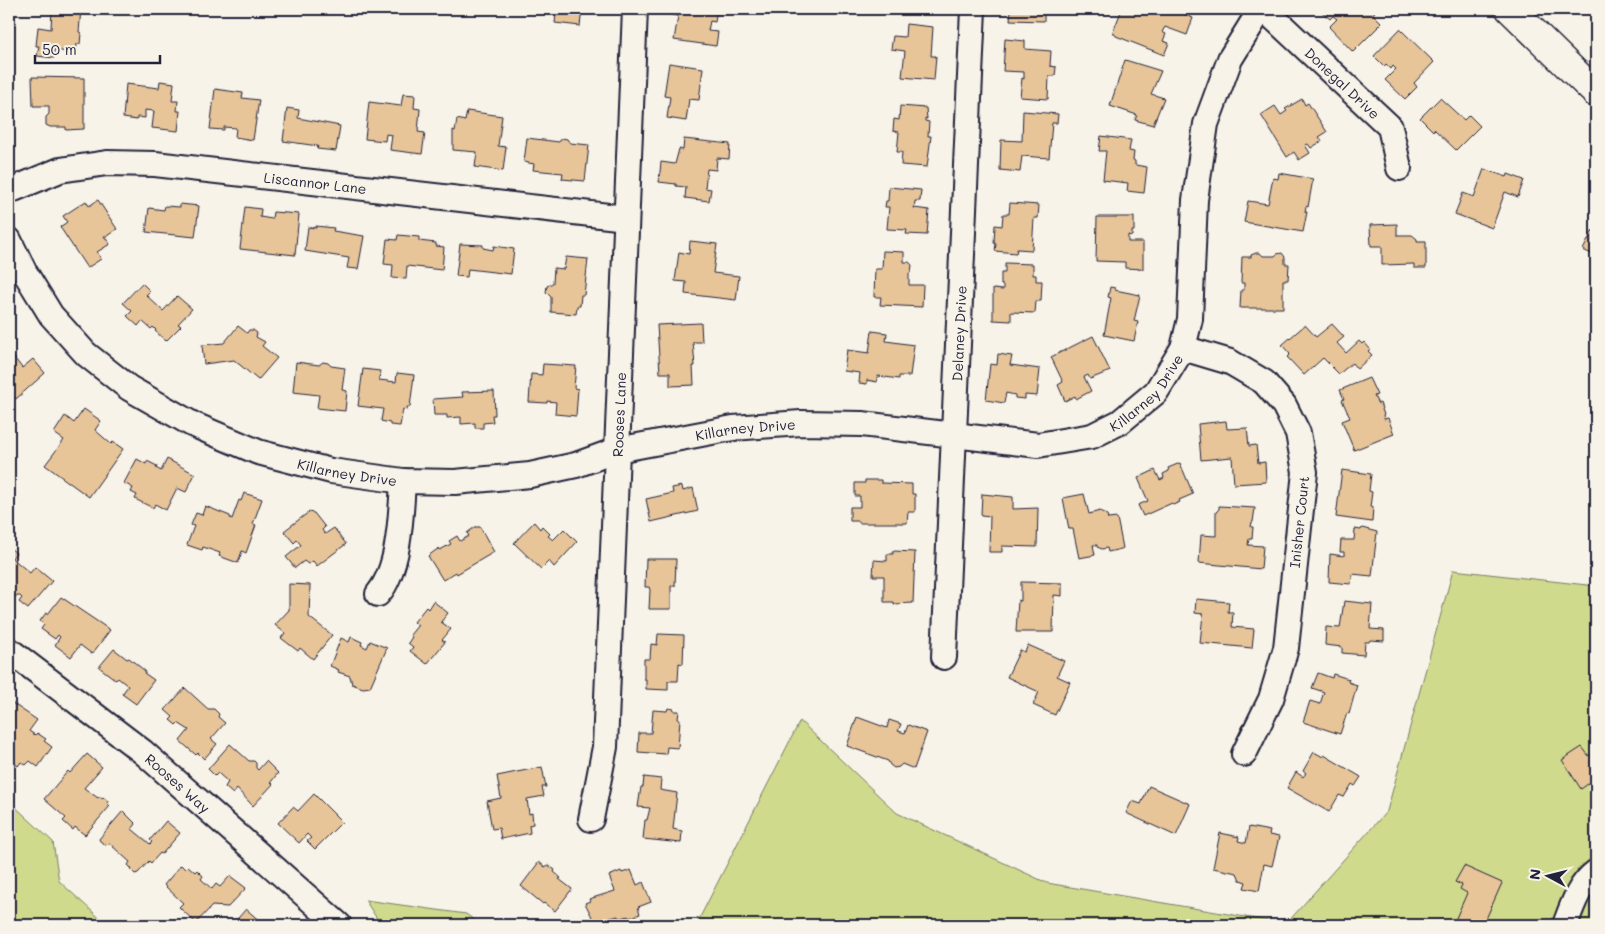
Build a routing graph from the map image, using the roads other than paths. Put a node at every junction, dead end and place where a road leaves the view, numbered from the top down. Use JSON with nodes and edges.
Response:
{"nodes":[{"id":1,"x":635,"y":9,"type":"edge"},
{"id":2,"x":973,"y":9,"type":"edge"},
{"id":3,"x":1262,"y":9,"type":"edge"},
{"id":4,"x":1510,"y":9,"type":"edge"},
{"id":5,"x":1596,"y":93,"type":"edge"},
{"id":6,"x":1399,"y":168,"type":"dead end"},
{"id":7,"x":9,"y":191,"type":"edge"},
{"id":8,"x":626,"y":218,"type":"junction"},
{"id":9,"x":9,"y":240,"type":"edge"},
{"id":10,"x":1183,"y":348,"type":"junction"},
{"id":11,"x":954,"y":435,"type":"junction"},
{"id":12,"x":617,"y":450,"type":"junction"},
{"id":13,"x":404,"y":481,"type":"junction"},
{"id":14,"x":378,"y":594,"type":"dead end"},
{"id":15,"x":9,"y":650,"type":"edge"},
{"id":16,"x":944,"y":657,"type":"dead end"},
{"id":17,"x":1244,"y":754,"type":"dead end"},
{"id":18,"x":591,"y":819,"type":"dead end"},
{"id":19,"x":1596,"y":872,"type":"edge"},
{"id":20,"x":340,"y":925,"type":"edge"},
{"id":21,"x":1565,"y":925,"type":"edge"}],
"edges":[{"from":1,"to":8,"type":"street","name":"Rooses Lane"},
{"from":2,"to":11,"type":"street","name":"Delaney Drive"},
{"from":3,"to":6,"type":"street","name":"Donegal Drive"},
{"from":3,"to":10,"type":"street","name":"Killarney Drive"},
{"from":4,"to":5,"type":"main road"},
{"from":7,"to":8,"type":"street","name":"Liscannor Lane"},
{"from":8,"to":12,"type":"street","name":"Rooses Lane"},
{"from":9,"to":13,"type":"street","name":"Killarney Drive"},
{"from":10,"to":11,"type":"street","name":"Killarney Drive"},
{"from":10,"to":17,"type":"street","name":"Inisher Court"},
{"from":11,"to":12,"type":"street","name":"Killarney Drive"},
{"from":11,"to":16,"type":"street","name":"Delaney Drive"},
{"from":12,"to":13,"type":"street","name":"Killarney Drive"},
{"from":12,"to":18,"type":"street","name":"Rooses Lane"},
{"from":13,"to":14,"type":"street"},
{"from":15,"to":20,"type":"street","name":"Rooses Way"},
{"from":19,"to":21,"type":"street"}]}
